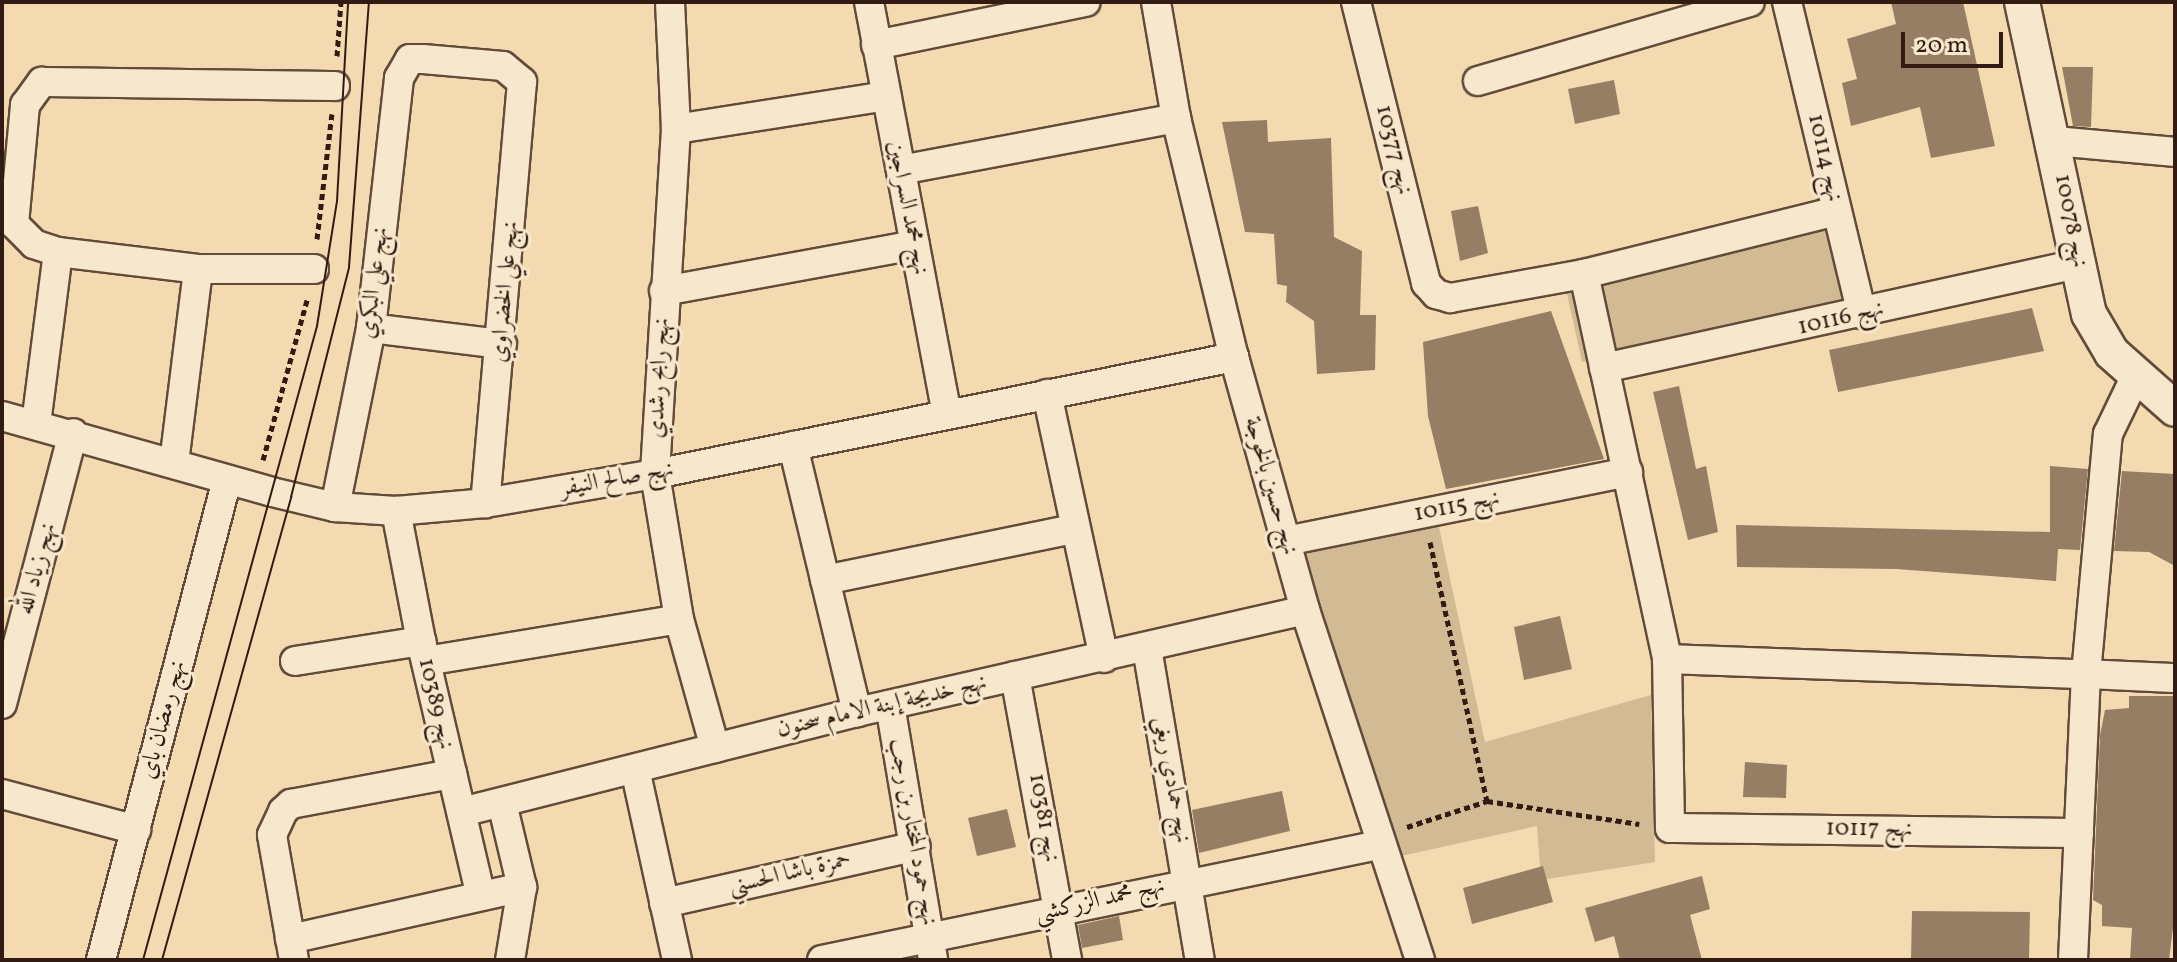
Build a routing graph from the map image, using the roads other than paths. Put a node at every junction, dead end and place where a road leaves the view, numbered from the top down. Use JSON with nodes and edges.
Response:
{"nodes":[{"id":1,"x":670,"y":2,"type":"edge"},
{"id":2,"x":869,"y":2,"type":"edge"},
{"id":3,"x":1086,"y":2,"type":"edge"},
{"id":4,"x":1156,"y":2,"type":"edge"},
{"id":5,"x":1356,"y":2,"type":"edge"},
{"id":6,"x":1750,"y":2,"type":"edge"},
{"id":7,"x":1787,"y":2,"type":"edge"},
{"id":8,"x":2022,"y":2,"type":"edge"},
{"id":9,"x":876,"y":45,"type":"junction"},
{"id":10,"x":1478,"y":81,"type":"dead end"},
{"id":11,"x":522,"y":82,"type":"joint"},
{"id":12,"x":335,"y":86,"type":"dead end"},
{"id":13,"x":886,"y":96,"type":"junction"},
{"id":14,"x":1176,"y":118,"type":"junction"},
{"id":15,"x":676,"y":129,"type":"junction"},
{"id":16,"x":2055,"y":141,"type":"junction"},
{"id":17,"x":2175,"y":152,"type":"edge"},
{"id":18,"x":901,"y":170,"type":"junction"},
{"id":19,"x":1836,"y":211,"type":"junction"},
{"id":20,"x":915,"y":245,"type":"junction"},
{"id":21,"x":58,"y":252,"type":"junction"},
{"id":22,"x":2077,"y":264,"type":"junction"},
{"id":23,"x":198,"y":269,"type":"junction"},
{"id":24,"x":314,"y":269,"type":"dead end"},
{"id":25,"x":1584,"y":274,"type":"junction"},
{"id":26,"x":664,"y":291,"type":"junction"},
{"id":27,"x":1862,"y":314,"type":"junction"},
{"id":28,"x":371,"y":328,"type":"junction"},
{"id":29,"x":502,"y":344,"type":"junction"},
{"id":30,"x":1234,"y":357,"type":"junction"},
{"id":31,"x":1604,"y":368,"type":"junction"},
{"id":32,"x":2135,"y":378,"type":"junction"},
{"id":33,"x":1047,"y":394,"type":"junction"},
{"id":34,"x":2175,"y":409,"type":"edge"},
{"id":35,"x":947,"y":413,"type":"junction"},
{"id":36,"x":2,"y":416,"type":"edge"},
{"id":37,"x":36,"y":424,"type":"junction"},
{"id":38,"x":73,"y":433,"type":"junction"},
{"id":39,"x":793,"y":446,"type":"junction"},
{"id":40,"x":174,"y":463,"type":"junction"},
{"id":41,"x":1628,"y":472,"type":"junction"},
{"id":42,"x":655,"y":474,"type":"junction"},
{"id":43,"x":227,"y":480,"type":"junction"},
{"id":44,"x":485,"y":503,"type":"junction"},
{"id":45,"x":335,"y":507,"type":"junction"},
{"id":46,"x":396,"y":511,"type":"junction"},
{"id":47,"x":1073,"y":529,"type":"junction"},
{"id":48,"x":1286,"y":541,"type":"junction"},
{"id":49,"x":825,"y":580,"type":"junction"},
{"id":50,"x":1305,"y":610,"type":"junction"},
{"id":51,"x":14,"y":616,"type":"edge"},
{"id":52,"x":679,"y":619,"type":"junction"},
{"id":53,"x":1147,"y":648,"type":"junction"},
{"id":54,"x":423,"y":651,"type":"junction"},
{"id":55,"x":1104,"y":658,"type":"junction"},
{"id":56,"x":1667,"y":659,"type":"junction"},
{"id":57,"x":295,"y":661,"type":"dead end"},
{"id":58,"x":2086,"y":674,"type":"junction"},
{"id":59,"x":1015,"y":676,"type":"junction"},
{"id":60,"x":2175,"y":678,"type":"edge"},
{"id":61,"x":2,"y":704,"type":"edge"},
{"id":62,"x":890,"y":705,"type":"junction"},
{"id":63,"x":857,"y":712,"type":"junction"},
{"id":64,"x":715,"y":748,"type":"junction"},
{"id":65,"x":635,"y":769,"type":"junction"},
{"id":66,"x":452,"y":774,"type":"junction"},
{"id":67,"x":2,"y":794,"type":"edge"},
{"id":68,"x":502,"y":803,"type":"junction"},
{"id":69,"x":462,"y":812,"type":"junction"},
{"id":70,"x":136,"y":830,"type":"junction"},
{"id":71,"x":2079,"y":833,"type":"junction"},
{"id":72,"x":1377,"y":841,"type":"junction"},
{"id":73,"x":916,"y":846,"type":"junction"},
{"id":74,"x":1189,"y":881,"type":"junction"},
{"id":75,"x":522,"y":887,"type":"junction"},
{"id":76,"x":481,"y":896,"type":"junction"},
{"id":77,"x":664,"y":903,"type":"junction"},
{"id":78,"x":1059,"y":911,"type":"junction"},
{"id":79,"x":292,"y":949,"type":"edge"},
{"id":80,"x":932,"y":949,"type":"edge"},
{"id":81,"x":101,"y":960,"type":"edge"},
{"id":82,"x":510,"y":960,"type":"edge"},
{"id":83,"x":677,"y":960,"type":"edge"},
{"id":84,"x":822,"y":960,"type":"edge"},
{"id":85,"x":1067,"y":960,"type":"edge"},
{"id":86,"x":1200,"y":960,"type":"edge"},
{"id":87,"x":1420,"y":960,"type":"edge"},
{"id":88,"x":2073,"y":960,"type":"edge"}],
"edges":[{"from":1,"to":15,"type":"street","name":"نهج رابح رشدي"},
{"from":2,"to":9,"type":"street","name":"نهج محمد السراجين"},
{"from":3,"to":9,"type":"street"},
{"from":4,"to":14,"type":"street","name":"نهج حسين بالخوجة"},
{"from":5,"to":25,"type":"street","name":"نهج 10377"},
{"from":6,"to":10,"type":"street"},
{"from":7,"to":19,"type":"street","name":"نهج 10114"},
{"from":8,"to":16,"type":"street","name":"نهج 10078"},
{"from":9,"to":13,"type":"street","name":"نهج محمد السراجين"},
{"from":11,"to":28,"type":"street","name":"نهج علي البكري"},
{"from":11,"to":29,"type":"street","name":"نهج علي الخضراوي"},
{"from":12,"to":21,"type":"street"},
{"from":13,"to":15,"type":"street"},
{"from":13,"to":18,"type":"street","name":"نهج محمد السراجين"},
{"from":14,"to":18,"type":"street"},
{"from":14,"to":30,"type":"street","name":"نهج حسين بالخوجة"},
{"from":15,"to":26,"type":"street","name":"نهج رابح رشدي"},
{"from":16,"to":17,"type":"street"},
{"from":16,"to":22,"type":"street","name":"نهج 10078"},
{"from":18,"to":20,"type":"street","name":"نهج محمد السراجين"},
{"from":19,"to":25,"type":"street"},
{"from":19,"to":27,"type":"street","name":"نهج 10114"},
{"from":20,"to":26,"type":"street"},
{"from":20,"to":35,"type":"street","name":"نهج محمد السراجين"},
{"from":21,"to":23,"type":"street"},
{"from":21,"to":37,"type":"street"},
{"from":22,"to":27,"type":"street","name":"نهج 10116"},
{"from":22,"to":32,"type":"street","name":"نهج 10078"},
{"from":23,"to":24,"type":"street"},
{"from":23,"to":40,"type":"street"},
{"from":25,"to":31,"type":"street"},
{"from":26,"to":42,"type":"street","name":"نهج رابح رشدي"},
{"from":27,"to":31,"type":"street","name":"نهج 10116"},
{"from":28,"to":29,"type":"street"},
{"from":28,"to":45,"type":"street","name":"نهج علي البكري"},
{"from":29,"to":44,"type":"street","name":"نهج علي الخضراوي"},
{"from":30,"to":33,"type":"street","name":"نهج صالح النيفر"},
{"from":30,"to":48,"type":"street","name":"نهج حسين بالخوجة"},
{"from":31,"to":41,"type":"street"},
{"from":32,"to":34,"type":"street","name":"نهج 10078"},
{"from":32,"to":58,"type":"street"},
{"from":33,"to":35,"type":"street","name":"نهج صالح النيفر"},
{"from":33,"to":47,"type":"street"},
{"from":35,"to":39,"type":"street","name":"نهج صالح النيفر"},
{"from":36,"to":37,"type":"street","name":"نهج صالح النيفر"},
{"from":37,"to":38,"type":"street","name":"نهج صالح النيفر"},
{"from":38,"to":40,"type":"street","name":"نهج صالح النيفر"},
{"from":38,"to":51,"type":"street","name":"نهج زياد الله"},
{"from":39,"to":42,"type":"street","name":"نهج صالح النيفر"},
{"from":39,"to":49,"type":"street"},
{"from":40,"to":43,"type":"street","name":"نهج صالح النيفر"},
{"from":41,"to":48,"type":"street","name":"نهج 10115"},
{"from":41,"to":56,"type":"street"},
{"from":42,"to":44,"type":"street","name":"نهج صالح النيفر"},
{"from":42,"to":52,"type":"street","name":"نهج رابح رشدي"},
{"from":43,"to":45,"type":"street","name":"نهج صالح النيفر"},
{"from":43,"to":70,"type":"street","name":"نهج رمضان باي"},
{"from":44,"to":46,"type":"street","name":"نهج صالح النيفر"},
{"from":45,"to":46,"type":"street","name":"نهج صالح النيفر"},
{"from":46,"to":54,"type":"street","name":"نهج 10389"},
{"from":47,"to":49,"type":"street"},
{"from":47,"to":55,"type":"street"},
{"from":48,"to":50,"type":"street","name":"نهج حسين بالخوجة"},
{"from":49,"to":63,"type":"street"},
{"from":50,"to":53,"type":"street","name":"نهج خديجة إبنة الامام سحنون"},
{"from":50,"to":72,"type":"street","name":"نهج حسين بالخوجة"},
{"from":51,"to":61,"type":"street","name":"نهج زياد الله"},
{"from":52,"to":54,"type":"street"},
{"from":52,"to":64,"type":"street","name":"نهج رابح رشدي"},
{"from":53,"to":55,"type":"street","name":"نهج خديجة إبنة الامام سحنون"},
{"from":53,"to":74,"type":"street","name":"نهج حمادي ريغي"},
{"from":54,"to":57,"type":"street"},
{"from":54,"to":66,"type":"street","name":"نهج 10389"},
{"from":55,"to":59,"type":"street","name":"نهج خديجة إبنة الامام سحنون"},
{"from":56,"to":58,"type":"street"},
{"from":56,"to":71,"type":"street","name":"نهج 10117"},
{"from":58,"to":60,"type":"street"},
{"from":58,"to":71,"type":"street"},
{"from":59,"to":62,"type":"street","name":"نهج خديجة إبنة الامام سحنون"},
{"from":59,"to":78,"type":"street","name":"نهج 10381"},
{"from":62,"to":63,"type":"street","name":"نهج خديجة إبنة الامام سحنون"},
{"from":62,"to":73,"type":"street","name":"نهج حمود المختار بن رجب"},
{"from":63,"to":64,"type":"street","name":"نهج خديجة إبنة الامام سحنون"},
{"from":64,"to":65,"type":"street","name":"نهج خديجة إبنة الامام سحنون"},
{"from":65,"to":68,"type":"street","name":"نهج خديجة إبنة الامام سحنون"},
{"from":65,"to":77,"type":"street"},
{"from":66,"to":69,"type":"street","name":"نهج 10389"},
{"from":66,"to":79,"type":"street"},
{"from":67,"to":70,"type":"street"},
{"from":68,"to":69,"type":"street","name":"نهج خديجة إبنة الامام سحنون"},
{"from":68,"to":75,"type":"street"},
{"from":69,"to":76,"type":"street","name":"نهج 10389"},
{"from":70,"to":81,"type":"street","name":"نهج رمضان باي"},
{"from":71,"to":88,"type":"street"},
{"from":72,"to":74,"type":"street","name":"نهج محمد الزركشي"},
{"from":72,"to":87,"type":"street","name":"نهج حسين بالخوجة"},
{"from":73,"to":77,"type":"street","name":"حمزة باشا الحسني"},
{"from":73,"to":80,"type":"street","name":"نهج حمود المختار بن رجب"},
{"from":74,"to":78,"type":"street","name":"نهج محمد الزركشي"},
{"from":74,"to":86,"type":"street","name":"نهج حمادي ريغي"},
{"from":75,"to":76,"type":"street"},
{"from":75,"to":82,"type":"street"},
{"from":76,"to":79,"type":"street"},
{"from":77,"to":83,"type":"street"},
{"from":78,"to":80,"type":"street","name":"نهج محمد الزركشي"},
{"from":78,"to":85,"type":"street","name":"نهج 10381"},
{"from":80,"to":84,"type":"street","name":"نهج محمد الزركشي"}]}
